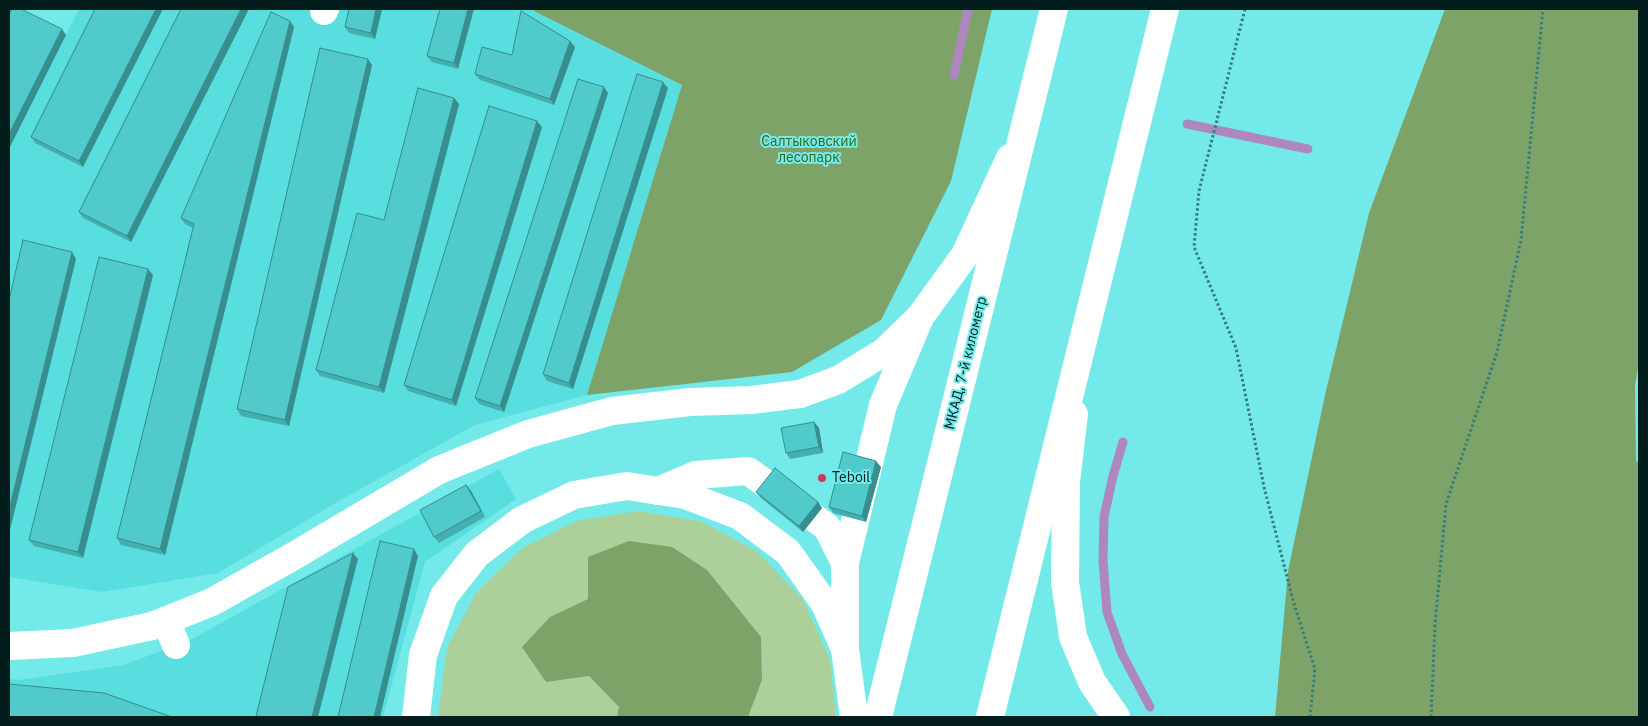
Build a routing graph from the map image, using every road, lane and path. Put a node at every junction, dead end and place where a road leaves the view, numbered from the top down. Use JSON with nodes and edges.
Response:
{"nodes":[{"id":1,"x":1054,"y":9,"type":"edge"},
{"id":2,"x":1165,"y":9,"type":"edge"},
{"id":3,"x":1245,"y":9,"type":"edge"},
{"id":4,"x":1543,"y":9,"type":"edge"},
{"id":5,"x":1024,"y":130,"type":"junction"},
{"id":6,"x":920,"y":317,"type":"junction"},
{"id":7,"x":1082,"y":344,"type":"junction"},
{"id":8,"x":658,"y":490,"type":"junction"},
{"id":9,"x":845,"y":562,"type":"junction"},
{"id":10,"x":9,"y":646,"type":"edge"},
{"id":11,"x":845,"y":649,"type":"junction"},
{"id":12,"x":416,"y":717,"type":"edge"},
{"id":13,"x":854,"y":717,"type":"edge"},
{"id":14,"x":878,"y":717,"type":"edge"},
{"id":15,"x":990,"y":717,"type":"edge"},
{"id":16,"x":1116,"y":717,"type":"edge"},
{"id":17,"x":1310,"y":717,"type":"edge"},
{"id":18,"x":1431,"y":717,"type":"edge"}],
"edges":[{"from":1,"to":5,"type":"main road","name":"МКАД, 7-й километр"},
{"from":2,"to":7,"type":"main road"},
{"from":3,"to":17,"type":"path"},
{"from":4,"to":18,"type":"path"},
{"from":5,"to":6,"type":"main road"},
{"from":5,"to":14,"type":"main road","name":"МКАД, 7-й километр"},
{"from":6,"to":9,"type":"main road"},
{"from":6,"to":10,"type":"main road"},
{"from":7,"to":15,"type":"main road"},
{"from":7,"to":16,"type":"main road"},
{"from":8,"to":9,"type":"main road"},
{"from":8,"to":11,"type":"main road"},
{"from":8,"to":12,"type":"main road"},
{"from":9,"to":11,"type":"main road"},
{"from":11,"to":13,"type":"main road"}]}
